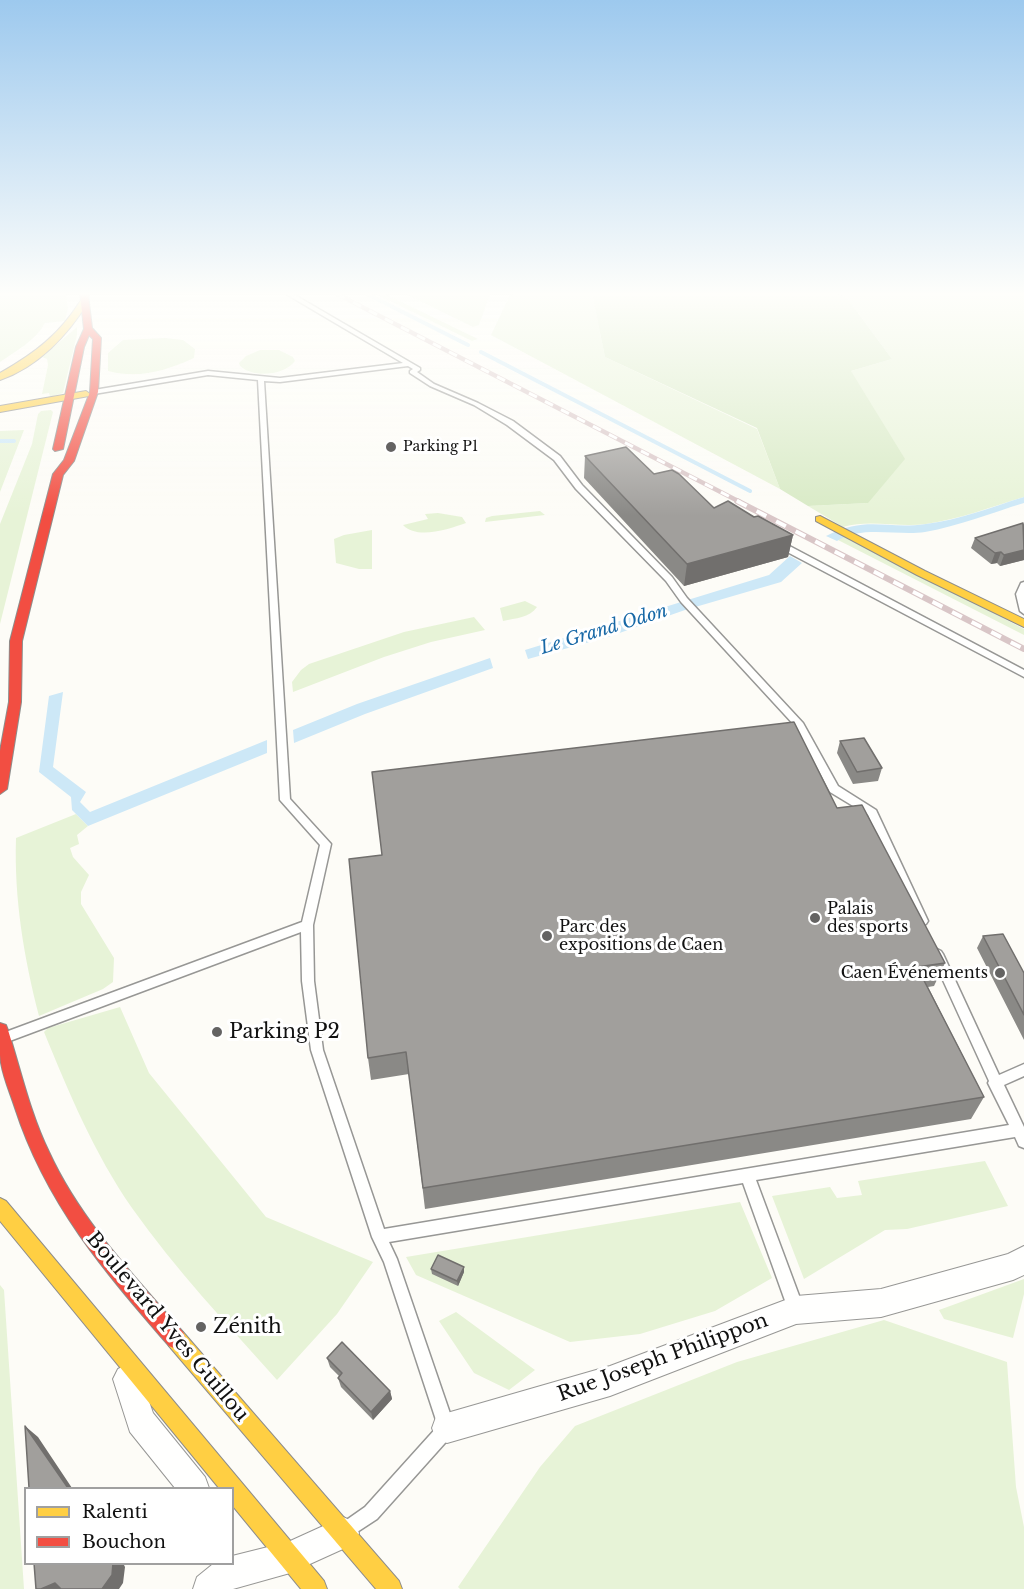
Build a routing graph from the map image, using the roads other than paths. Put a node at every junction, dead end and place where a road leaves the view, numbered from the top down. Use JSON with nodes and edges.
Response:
{"nodes":[{"id":1,"x":19,"y":368,"type":"edge"},
{"id":2,"x":21,"y":368,"type":"edge"},
{"id":3,"x":75,"y":368,"type":"edge"},
{"id":4,"x":89,"y":368,"type":"edge"},
{"id":5,"x":95,"y":368,"type":"edge"},
{"id":6,"x":376,"y":368,"type":"edge"},
{"id":7,"x":416,"y":368,"type":"edge"},
{"id":8,"x":0,"y":377,"type":"edge"},
{"id":9,"x":261,"y":379,"type":"junction"},
{"id":10,"x":94,"y":392,"type":"junction"},
{"id":11,"x":69,"y":397,"type":"junction"},
{"id":12,"x":24,"y":404,"type":"junction"},
{"id":13,"x":0,"y":409,"type":"edge"},
{"id":14,"x":58,"y":474,"type":"junction"},
{"id":15,"x":820,"y":519,"type":"dead end"},
{"id":16,"x":765,"y":536,"type":"edge"},
{"id":17,"x":1024,"y":585,"type":"edge"},
{"id":18,"x":1024,"y":611,"type":"edge"},
{"id":19,"x":1024,"y":623,"type":"edge"},
{"id":20,"x":16,"y":641,"type":"junction"},
{"id":21,"x":0,"y":670,"type":"edge"},
{"id":22,"x":1024,"y":674,"type":"edge"},
{"id":23,"x":0,"y":789,"type":"edge"},
{"id":24,"x":307,"y":925,"type":"junction"},
{"id":25,"x":1,"y":1032,"type":"edge"},
{"id":26,"x":1024,"y":1070,"type":"edge"},
{"id":27,"x":995,"y":1083,"type":"junction"},
{"id":28,"x":1021,"y":1136,"type":"edge"},
{"id":29,"x":747,"y":1175,"type":"junction"},
{"id":30,"x":0,"y":1207,"type":"edge"},
{"id":31,"x":379,"y":1237,"type":"junction"},
{"id":32,"x":1018,"y":1263,"type":"edge"},
{"id":33,"x":796,"y":1310,"type":"junction"},
{"id":34,"x":120,"y":1353,"type":"junction"},
{"id":35,"x":447,"y":1428,"type":"junction"},
{"id":36,"x":193,"y":1487,"type":"edge"},
{"id":37,"x":232,"y":1487,"type":"edge"},
{"id":38,"x":234,"y":1490,"type":"edge"},
{"id":39,"x":343,"y":1533,"type":"junction"},
{"id":40,"x":290,"y":1557,"type":"junction"},
{"id":41,"x":219,"y":1575,"type":"edge"},
{"id":42,"x":316,"y":1589,"type":"edge"},
{"id":43,"x":392,"y":1589,"type":"edge"}],
"edges":[{"from":1,"to":8,"type":"main road"},
{"from":2,"to":12,"type":"main road"},
{"from":3,"to":11,"type":"main road"},
{"from":4,"to":10,"type":"main road"},
{"from":5,"to":10,"type":"main road"},
{"from":6,"to":9,"type":"lane"},
{"from":7,"to":27,"type":"lane"},
{"from":9,"to":10,"type":"lane"},
{"from":9,"to":24,"type":"lane"},
{"from":10,"to":11,"type":"main road"},
{"from":10,"to":14,"type":"main road"},
{"from":11,"to":12,"type":"main road"},
{"from":11,"to":14,"type":"main road"},
{"from":12,"to":13,"type":"main road"},
{"from":14,"to":20,"type":"main road"},
{"from":15,"to":19,"type":"main road"},
{"from":16,"to":22,"type":"lane"},
{"from":17,"to":18,"type":"lane"},
{"from":20,"to":21,"type":"main road"},
{"from":20,"to":23,"type":"main road"},
{"from":24,"to":25,"type":"lane"},
{"from":24,"to":31,"type":"lane"},
{"from":25,"to":39,"type":"main road","name":"Boulevard Yves Guillou"},
{"from":26,"to":27,"type":"lane"},
{"from":27,"to":28,"type":"lane"},
{"from":28,"to":29,"type":"lane"},
{"from":29,"to":31,"type":"lane"},
{"from":29,"to":33,"type":"lane"},
{"from":30,"to":34,"type":"main road"},
{"from":31,"to":35,"type":"lane"},
{"from":32,"to":33,"type":"street","name":"Rue Joseph Philippon"},
{"from":33,"to":35,"type":"street","name":"Rue Joseph Philippon"},
{"from":34,"to":36,"type":"street"},
{"from":34,"to":37,"type":"main road"},
{"from":35,"to":39,"type":"lane"},
{"from":38,"to":40,"type":"main road"},
{"from":39,"to":40,"type":"street"},
{"from":39,"to":43,"type":"main road","name":"Boulevard Yves Guillou"},
{"from":40,"to":41,"type":"street"},
{"from":40,"to":42,"type":"main road"}]}
